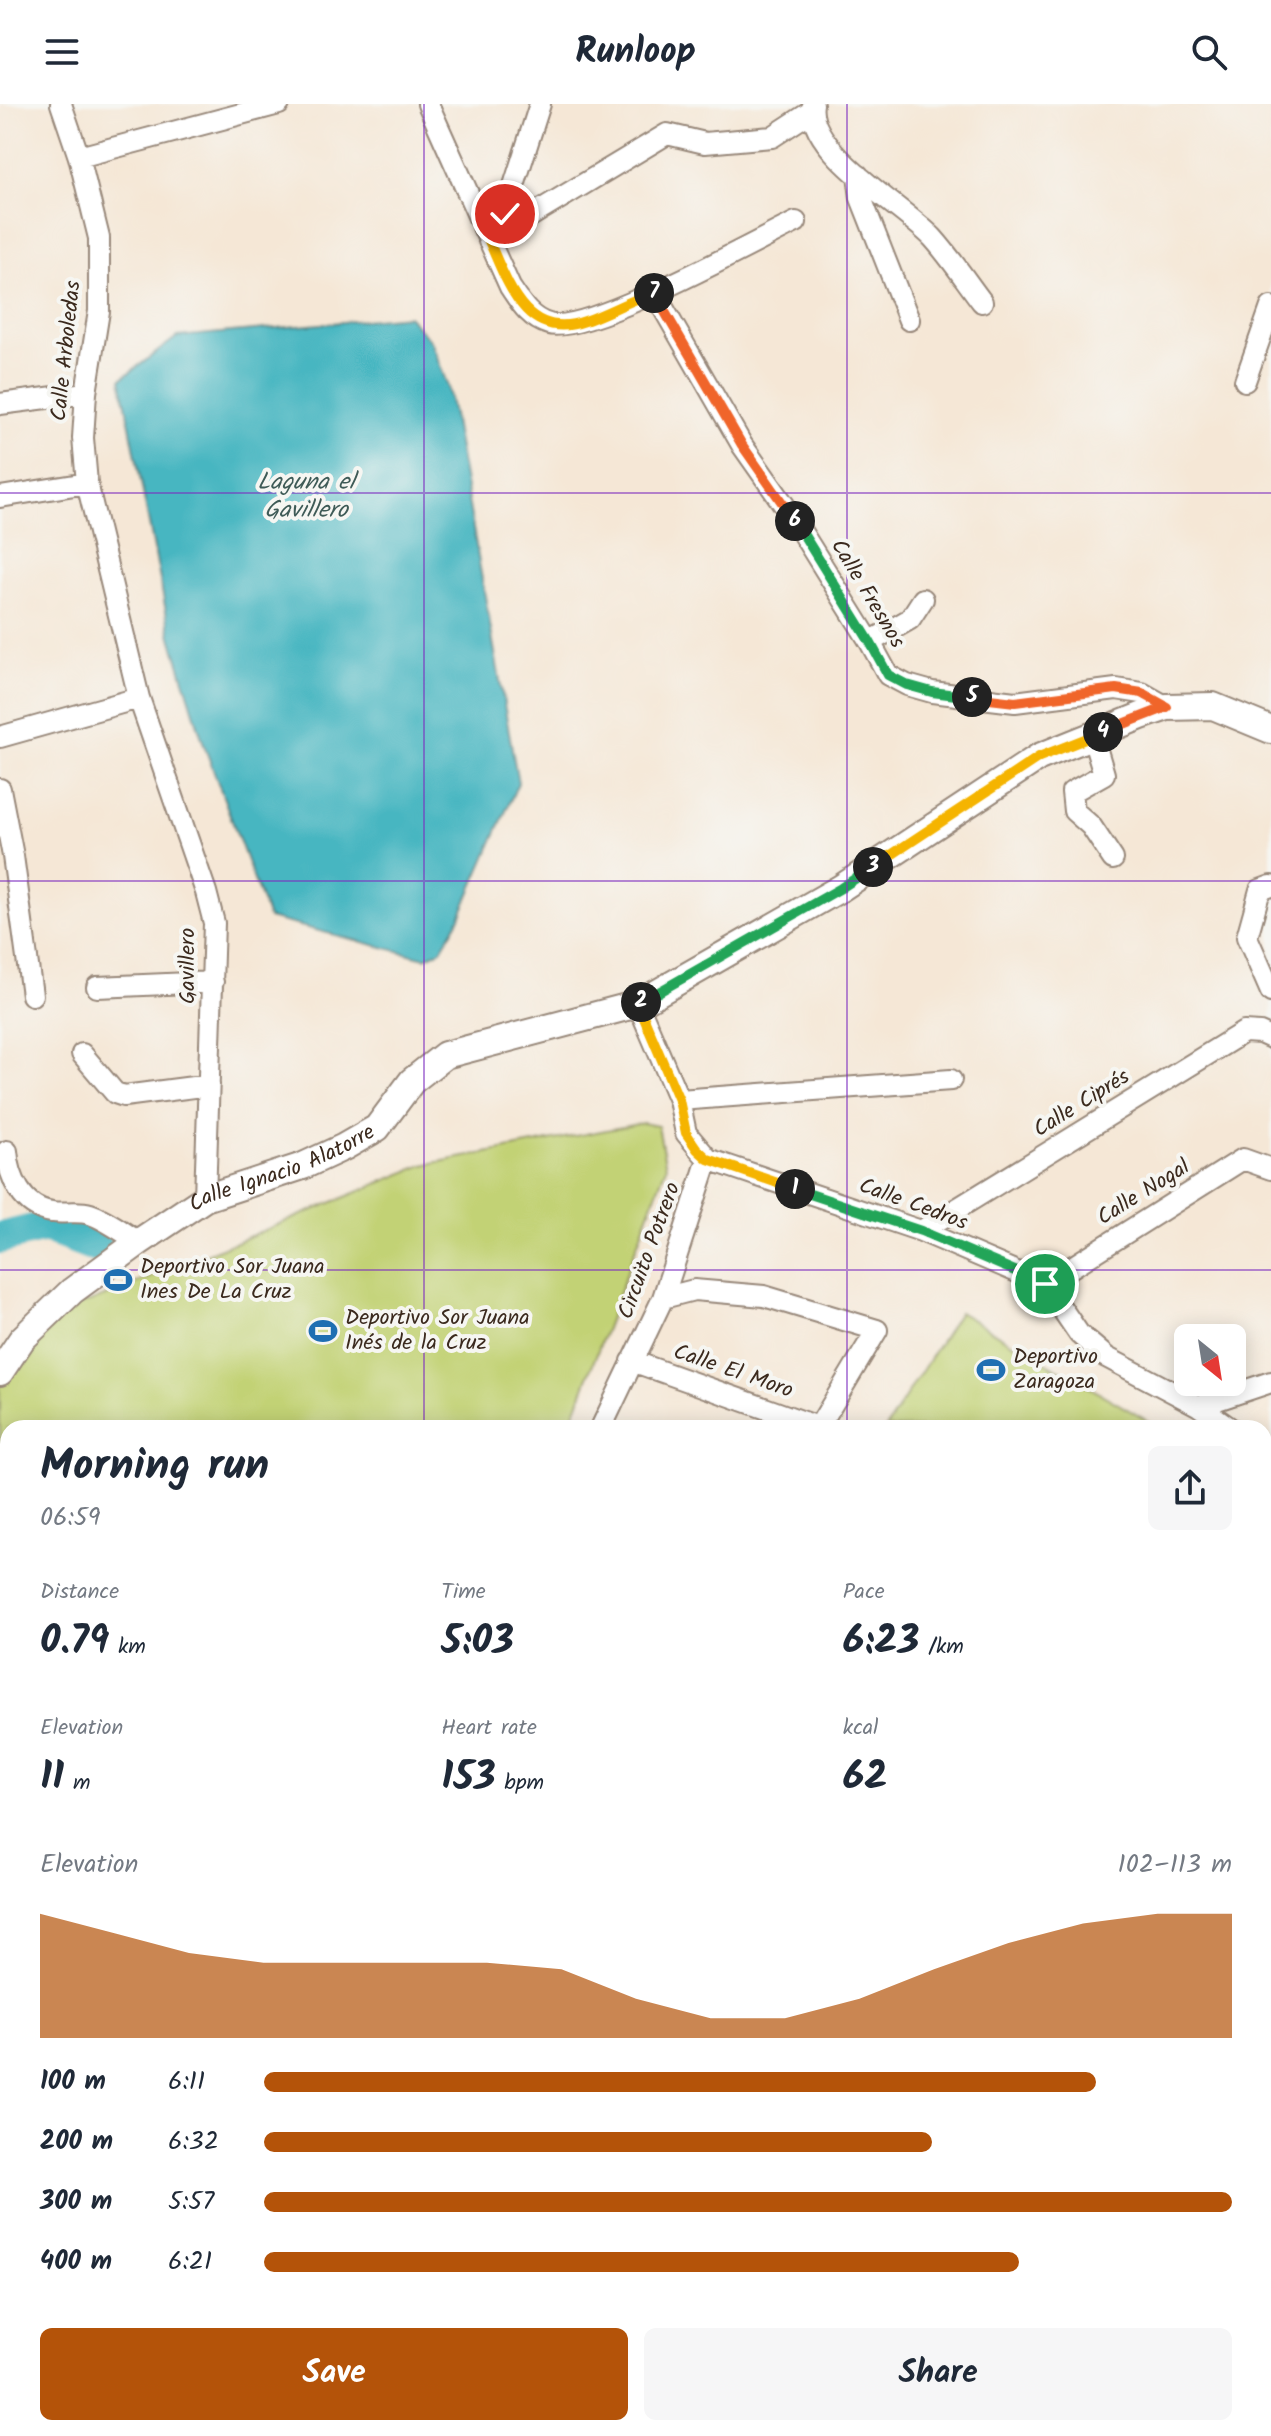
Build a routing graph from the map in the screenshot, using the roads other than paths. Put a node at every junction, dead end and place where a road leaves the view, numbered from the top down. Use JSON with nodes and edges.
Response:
{"nodes":[{"id":1,"x":61,"y":104,"type":"edge"},
{"id":2,"x":279,"y":104,"type":"edge"},
{"id":3,"x":428,"y":104,"type":"edge"},
{"id":4,"x":540,"y":104,"type":"edge"},
{"id":5,"x":812,"y":107,"type":"edge"},
{"id":6,"x":79,"y":157,"type":"junction"},
{"id":7,"x":858,"y":175,"type":"junction"},
{"id":8,"x":796,"y":222,"type":"dead end"},
{"id":9,"x":489,"y":241,"type":"junction"},
{"id":10,"x":654,"y":292,"type":"junction"},
{"id":11,"x":982,"y":302,"type":"dead end"},
{"id":12,"x":1271,"y":307,"type":"edge"},
{"id":13,"x":909,"y":320,"type":"dead end"},
{"id":14,"x":1245,"y":381,"type":"dead end"},
{"id":15,"x":86,"y":393,"type":"junction"},
{"id":16,"x":0,"y":404,"type":"edge"},
{"id":17,"x":87,"y":483,"type":"junction"},
{"id":18,"x":0,"y":497,"type":"edge"},
{"id":19,"x":923,"y":599,"type":"dead end"},
{"id":20,"x":870,"y":642,"type":"junction"},
{"id":21,"x":139,"y":698,"type":"junction"},
{"id":22,"x":1167,"y":707,"type":"junction"},
{"id":23,"x":1271,"y":730,"type":"edge"},
{"id":24,"x":0,"y":737,"type":"edge"},
{"id":25,"x":1093,"y":737,"type":"junction"},
{"id":26,"x":0,"y":789,"type":"edge"},
{"id":27,"x":1113,"y":859,"type":"dead end"},
{"id":28,"x":1271,"y":886,"type":"edge"},
{"id":29,"x":213,"y":982,"type":"junction"},
{"id":30,"x":97,"y":987,"type":"dead end"},
{"id":31,"x":1271,"y":992,"type":"edge"},
{"id":32,"x":32,"y":995,"type":"dead end"},
{"id":33,"x":638,"y":1004,"type":"junction"},
{"id":34,"x":1271,"y":1038,"type":"edge"},
{"id":35,"x":82,"y":1054,"type":"dead end"},
{"id":36,"x":951,"y":1080,"type":"dead end"},
{"id":37,"x":209,"y":1085,"type":"junction"},
{"id":38,"x":679,"y":1100,"type":"junction"},
{"id":39,"x":7,"y":1151,"type":"dead end"},
{"id":40,"x":708,"y":1159,"type":"junction"},
{"id":41,"x":1271,"y":1169,"type":"edge"},
{"id":42,"x":205,"y":1198,"type":"junction"},
{"id":43,"x":921,"y":1231,"type":"junction"},
{"id":44,"x":139,"y":1242,"type":"junction"},
{"id":45,"x":1045,"y":1284,"type":"junction"},
{"id":46,"x":663,"y":1298,"type":"junction"},
{"id":47,"x":632,"y":1361,"type":"junction"},
{"id":48,"x":0,"y":1372,"type":"edge"},
{"id":49,"x":1271,"y":1382,"type":"edge"},
{"id":50,"x":1199,"y":1406,"type":"junction"},
{"id":51,"x":605,"y":1420,"type":"edge"},
{"id":52,"x":796,"y":1420,"type":"edge"},
{"id":53,"x":823,"y":1420,"type":"edge"},
{"id":54,"x":1219,"y":1420,"type":"edge"}],
"edges":[{"from":1,"to":6,"type":"street","name":"Calle Arboledas"},
{"from":2,"to":6,"type":"street"},
{"from":3,"to":9,"type":"street"},
{"from":4,"to":9,"type":"street"},
{"from":5,"to":7,"type":"street"},
{"from":5,"to":9,"type":"street"},
{"from":6,"to":15,"type":"street","name":"Calle Arboledas"},
{"from":7,"to":11,"type":"street"},
{"from":7,"to":13,"type":"street"},
{"from":8,"to":10,"type":"street"},
{"from":9,"to":10,"type":"street"},
{"from":10,"to":20,"type":"street","name":"Calle Fresnos"},
{"from":12,"to":14,"type":"street"},
{"from":15,"to":16,"type":"street"},
{"from":15,"to":17,"type":"street","name":"Calle Arboledas"},
{"from":17,"to":18,"type":"street"},
{"from":17,"to":21,"type":"street","name":"Calle Arboledas"},
{"from":19,"to":20,"type":"street"},
{"from":20,"to":22,"type":"street","name":"Calle Fresnos"},
{"from":21,"to":24,"type":"street"},
{"from":21,"to":29,"type":"street","name":"Gavillero"},
{"from":22,"to":23,"type":"street","name":"Calle Ignacio Alatorre"},
{"from":22,"to":25,"type":"street","name":"Calle Ignacio Alatorre"},
{"from":25,"to":27,"type":"street"},
{"from":25,"to":33,"type":"street","name":"Calle Ignacio Alatorre"},
{"from":26,"to":32,"type":"street"},
{"from":28,"to":31,"type":"street"},
{"from":29,"to":30,"type":"street"},
{"from":29,"to":37,"type":"street","name":"Gavillero"},
{"from":33,"to":38,"type":"street"},
{"from":33,"to":42,"type":"street","name":"Calle Ignacio Alatorre"},
{"from":34,"to":43,"type":"street","name":"Calle Ciprés"},
{"from":35,"to":37,"type":"street"},
{"from":36,"to":38,"type":"street"},
{"from":37,"to":42,"type":"street","name":"Gavillero"},
{"from":38,"to":40,"type":"street"},
{"from":39,"to":44,"type":"street"},
{"from":40,"to":43,"type":"street","name":"Calle Cedros"},
{"from":40,"to":46,"type":"street","name":"Circuito Potrero"},
{"from":41,"to":45,"type":"street","name":"Calle Nogal"},
{"from":42,"to":44,"type":"street","name":"Calle Ignacio Alatorre"},
{"from":43,"to":45,"type":"street","name":"Calle Cedros"},
{"from":44,"to":48,"type":"street","name":"Calle Ignacio Alatorre"},
{"from":45,"to":50,"type":"street"},
{"from":46,"to":47,"type":"street","name":"Circuito Potrero"},
{"from":46,"to":53,"type":"street"},
{"from":47,"to":51,"type":"street","name":"Circuito Potrero"},
{"from":47,"to":52,"type":"street","name":"Calle El Moro"},
{"from":49,"to":50,"type":"street"},
{"from":50,"to":54,"type":"street"}]}
